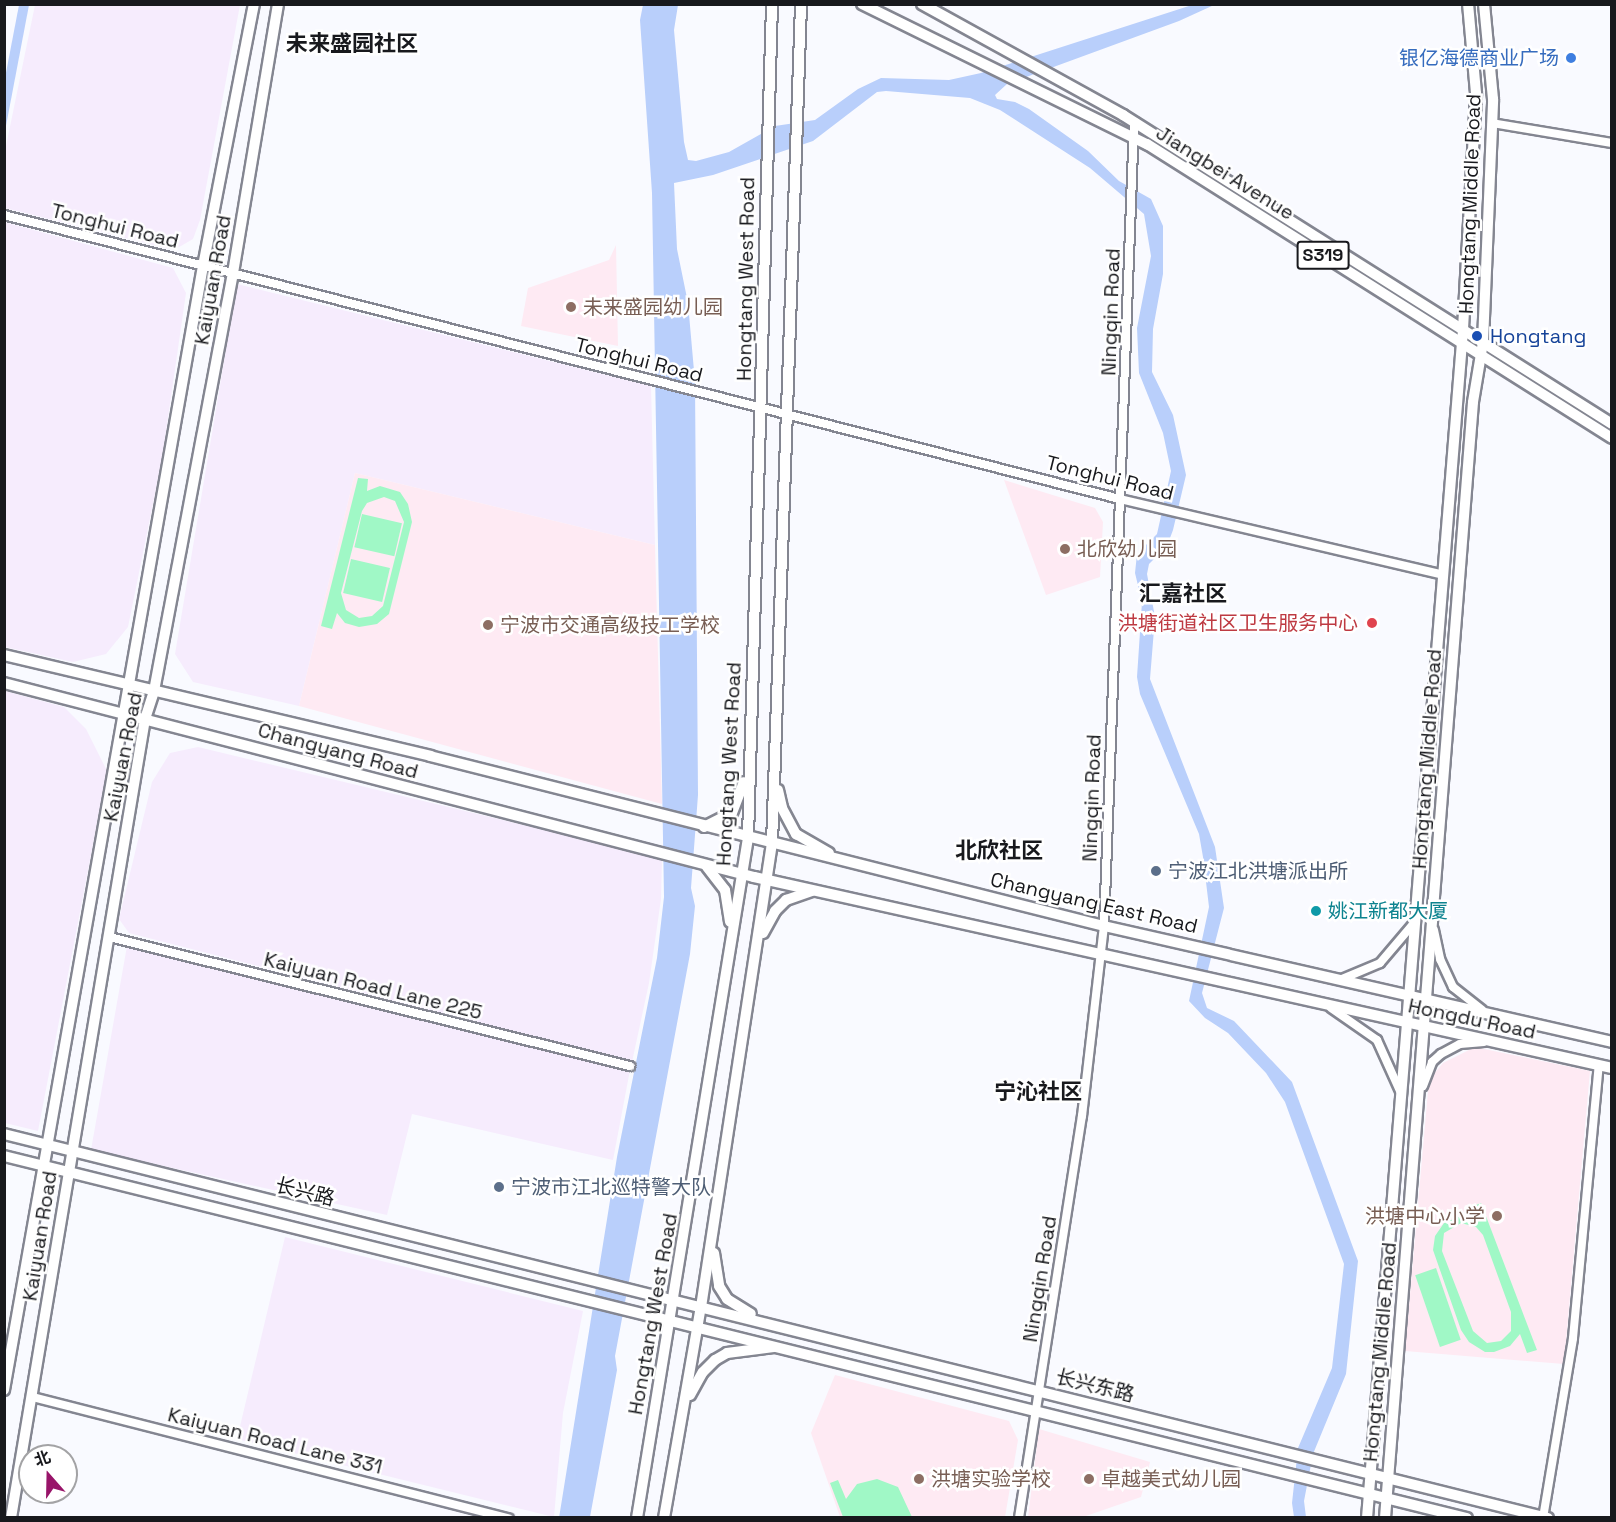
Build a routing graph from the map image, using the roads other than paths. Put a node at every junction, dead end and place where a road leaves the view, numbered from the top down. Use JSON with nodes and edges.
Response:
{"nodes":[{"id":1,"x":254,"y":4,"type":"edge"},
{"id":2,"x":278,"y":4,"type":"edge"},
{"id":3,"x":772,"y":4,"type":"edge"},
{"id":4,"x":801,"y":4,"type":"edge"},
{"id":5,"x":862,"y":4,"type":"edge"},
{"id":6,"x":1468,"y":4,"type":"edge"},
{"id":7,"x":1484,"y":4,"type":"edge"},
{"id":8,"x":923,"y":5,"type":"edge"},
{"id":9,"x":1134,"y":122,"type":"junction"},
{"id":10,"x":1492,"y":123,"type":"junction"},
{"id":11,"x":1134,"y":138,"type":"junction"},
{"id":12,"x":1611,"y":143,"type":"edge"},
{"id":13,"x":4,"y":215,"type":"edge"},
{"id":14,"x":203,"y":266,"type":"junction"},
{"id":15,"x":233,"y":273,"type":"junction"},
{"id":16,"x":1463,"y":329,"type":"junction"},
{"id":17,"x":1483,"y":342,"type":"junction"},
{"id":18,"x":1462,"y":343,"type":"junction"},
{"id":19,"x":1481,"y":356,"type":"junction"},
{"id":20,"x":761,"y":409,"type":"junction"},
{"id":21,"x":787,"y":415,"type":"junction"},
{"id":22,"x":1611,"y":424,"type":"edge"},
{"id":23,"x":1611,"y":438,"type":"edge"},
{"id":24,"x":1119,"y":499,"type":"junction"},
{"id":25,"x":1441,"y":574,"type":"junction"},
{"id":26,"x":4,"y":656,"type":"edge"},
{"id":27,"x":4,"y":683,"type":"edge"},
{"id":28,"x":130,"y":686,"type":"junction"},
{"id":29,"x":154,"y":691,"type":"junction"},
{"id":30,"x":125,"y":714,"type":"junction"},
{"id":31,"x":145,"y":719,"type":"junction"},
{"id":32,"x":748,"y":758,"type":"junction"},
{"id":33,"x":775,"y":761,"type":"junction"},
{"id":34,"x":701,"y":826,"type":"junction"},
{"id":35,"x":748,"y":838,"type":"junction"},
{"id":36,"x":772,"y":844,"type":"junction"},
{"id":37,"x":700,"y":863,"type":"junction"},
{"id":38,"x":865,"y":867,"type":"junction"},
{"id":39,"x":742,"y":874,"type":"junction"},
{"id":40,"x":767,"y":880,"type":"junction"},
{"id":41,"x":817,"y":891,"type":"junction"},
{"id":42,"x":1415,"y":920,"type":"junction"},
{"id":43,"x":1432,"y":924,"type":"junction"},
{"id":44,"x":1104,"y":926,"type":"junction"},
{"id":45,"x":108,"y":937,"type":"junction"},
{"id":46,"x":731,"y":943,"type":"junction"},
{"id":47,"x":756,"y":947,"type":"junction"},
{"id":48,"x":1101,"y":951,"type":"junction"},
{"id":49,"x":1342,"y":979,"type":"junction"},
{"id":50,"x":1410,"y":995,"type":"junction"},
{"id":51,"x":1427,"y":999,"type":"junction"},
{"id":52,"x":1326,"y":1005,"type":"junction"},
{"id":53,"x":1486,"y":1013,"type":"junction"},
{"id":54,"x":1408,"y":1024,"type":"junction"},
{"id":55,"x":1425,"y":1028,"type":"junction"},
{"id":56,"x":1489,"y":1042,"type":"junction"},
{"id":57,"x":1611,"y":1042,"type":"edge"},
{"id":58,"x":1599,"y":1065,"type":"junction"},
{"id":59,"x":630,"y":1066,"type":"dead end"},
{"id":60,"x":1611,"y":1068,"type":"edge"},
{"id":61,"x":1402,"y":1098,"type":"junction"},
{"id":62,"x":1419,"y":1098,"type":"junction"},
{"id":63,"x":4,"y":1134,"type":"edge"},
{"id":64,"x":47,"y":1145,"type":"junction"},
{"id":65,"x":72,"y":1152,"type":"junction"},
{"id":66,"x":4,"y":1156,"type":"edge"},
{"id":67,"x":44,"y":1166,"type":"junction"},
{"id":68,"x":68,"y":1172,"type":"junction"},
{"id":69,"x":713,"y":1229,"type":"junction"},
{"id":70,"x":632,"y":1290,"type":"joint"},
{"id":71,"x":672,"y":1300,"type":"junction"},
{"id":72,"x":701,"y":1307,"type":"junction"},
{"id":73,"x":628,"y":1308,"type":"joint"},
{"id":74,"x":669,"y":1318,"type":"junction"},
{"id":75,"x":771,"y":1324,"type":"junction"},
{"id":76,"x":697,"y":1325,"type":"junction"},
{"id":77,"x":781,"y":1346,"type":"junction"},
{"id":78,"x":4,"y":1390,"type":"edge"},
{"id":79,"x":1040,"y":1391,"type":"junction"},
{"id":80,"x":33,"y":1397,"type":"junction"},
{"id":81,"x":1035,"y":1412,"type":"junction"},
{"id":82,"x":681,"y":1420,"type":"junction"},
{"id":83,"x":1371,"y":1472,"type":"junction"},
{"id":84,"x":1388,"y":1476,"type":"junction"},
{"id":85,"x":1369,"y":1492,"type":"junction"},
{"id":86,"x":1386,"y":1496,"type":"junction"},
{"id":87,"x":1545,"y":1517,"type":"edge"},
{"id":88,"x":11,"y":1518,"type":"edge"},
{"id":89,"x":509,"y":1518,"type":"edge"},
{"id":90,"x":638,"y":1518,"type":"edge"},
{"id":91,"x":664,"y":1518,"type":"edge"},
{"id":92,"x":1019,"y":1518,"type":"edge"},
{"id":93,"x":1367,"y":1518,"type":"edge"},
{"id":94,"x":1385,"y":1518,"type":"edge"},
{"id":95,"x":1467,"y":1518,"type":"edge"}],
"edges":[{"from":1,"to":14,"type":"main road","name":"Kaiyuan Road"},
{"from":2,"to":15,"type":"main road","name":"Kaiyuan Road"},
{"from":3,"to":20,"type":"main road","name":"Hongtang West Road"},
{"from":4,"to":21,"type":"main road"},
{"from":5,"to":11,"type":"main road","name":"Jiangbei Avenue","number":"S319"},
{"from":6,"to":16,"type":"main road","name":"Hongtang Middle Road"},
{"from":7,"to":10,"type":"main road","name":"Hongtang Middle Road"},
{"from":8,"to":9,"type":"main road","name":"Jiangbei Avenue","number":"S319"},
{"from":9,"to":11,"type":"street","name":"Ningqin Road"},
{"from":9,"to":16,"type":"main road","name":"Jiangbei Avenue","number":"S319"},
{"from":10,"to":12,"type":"street"},
{"from":10,"to":17,"type":"main road","name":"Hongtang Middle Road"},
{"from":11,"to":18,"type":"main road","name":"Jiangbei Avenue","number":"S319"},
{"from":11,"to":24,"type":"street","name":"Ningqin Road"},
{"from":13,"to":14,"type":"street","name":"Tonghui Road"},
{"from":14,"to":15,"type":"street","name":"Tonghui Road"},
{"from":14,"to":28,"type":"main road","name":"Kaiyuan Road"},
{"from":15,"to":20,"type":"street","name":"Tonghui Road"},
{"from":15,"to":29,"type":"main road","name":"Kaiyuan Road"},
{"from":16,"to":17,"type":"main road","name":"Jiangbei Avenue","number":"S319"},
{"from":16,"to":18,"type":"main road","name":"Hongtang Middle Road"},
{"from":17,"to":19,"type":"main road","name":"Hongtang Middle Road"},
{"from":17,"to":22,"type":"main road","name":"Jiangbei Avenue","number":"S319"},
{"from":18,"to":19,"type":"main road","name":"Jiangbei Avenue","number":"S319"},
{"from":18,"to":25,"type":"main road","name":"Hongtang Middle Road"},
{"from":19,"to":23,"type":"main road","name":"Jiangbei Avenue","number":"S319"},
{"from":19,"to":43,"type":"main road","name":"Hongtang Middle Road"},
{"from":20,"to":21,"type":"street","name":"Tonghui Road"},
{"from":20,"to":32,"type":"main road","name":"Hongtang West Road"},
{"from":21,"to":24,"type":"street","name":"Tonghui Road"},
{"from":21,"to":33,"type":"main road"},
{"from":24,"to":25,"type":"street","name":"Tonghui Road"},
{"from":24,"to":44,"type":"street","name":"Ningqin Road"},
{"from":25,"to":42,"type":"main road","name":"Hongtang Middle Road"},
{"from":26,"to":28,"type":"main road","name":"Changyang Road"},
{"from":27,"to":30,"type":"main road","name":"Changyang Road"},
{"from":28,"to":29,"type":"main road","name":"Changyang Road"},
{"from":28,"to":30,"type":"main road","name":"Kaiyuan Road"},
{"from":29,"to":31,"type":"main road","name":"Kaiyuan Road"},
{"from":29,"to":34,"type":"main road","name":"Changyang Road"},
{"from":30,"to":31,"type":"main road","name":"Changyang Road"},
{"from":30,"to":64,"type":"main road","name":"Kaiyuan Road"},
{"from":31,"to":37,"type":"main road","name":"Changyang Road"},
{"from":31,"to":45,"type":"main road","name":"Kaiyuan Road"},
{"from":32,"to":34,"type":"main road"},
{"from":32,"to":35,"type":"main road","name":"Hongtang West Road"},
{"from":33,"to":36,"type":"main road"},
{"from":33,"to":38,"type":"main road"},
{"from":34,"to":35,"type":"main road","name":"Changyang East Road"},
{"from":35,"to":36,"type":"main road","name":"Changyang East Road"},
{"from":35,"to":39,"type":"main road","name":"Hongtang West Road"},
{"from":36,"to":38,"type":"main road","name":"Changyang East Road"},
{"from":36,"to":40,"type":"main road"},
{"from":37,"to":39,"type":"main road"},
{"from":37,"to":46,"type":"main road"},
{"from":38,"to":44,"type":"main road","name":"Changyang East Road"},
{"from":39,"to":40,"type":"main road"},
{"from":39,"to":46,"type":"main road","name":"Hongtang West Road"},
{"from":40,"to":41,"type":"main road"},
{"from":40,"to":47,"type":"main road"},
{"from":41,"to":47,"type":"main road"},
{"from":41,"to":48,"type":"main road"},
{"from":42,"to":49,"type":"street"},
{"from":42,"to":50,"type":"main road","name":"Hongtang Middle Road"},
{"from":43,"to":51,"type":"main road","name":"Hongtang Middle Road"},
{"from":43,"to":53,"type":"street"},
{"from":44,"to":48,"type":"street","name":"Ningqin Road"},
{"from":44,"to":49,"type":"main road","name":"Changyang East Road"},
{"from":45,"to":59,"type":"street","name":"Kaiyuan Road Lane 225"},
{"from":45,"to":65,"type":"main road","name":"Kaiyuan Road"},
{"from":46,"to":71,"type":"main road","name":"Hongtang West Road"},
{"from":47,"to":69,"type":"main road"},
{"from":48,"to":52,"type":"main road"},
{"from":48,"to":79,"type":"street","name":"Ningqin Road"},
{"from":49,"to":50,"type":"main road","name":"Hongdu Road"},
{"from":50,"to":51,"type":"main road","name":"Hongdu Road"},
{"from":50,"to":54,"type":"main road","name":"Hongtang Middle Road"},
{"from":51,"to":53,"type":"main road","name":"Hongdu Road"},
{"from":51,"to":55,"type":"main road","name":"Hongtang Middle Road"},
{"from":52,"to":54,"type":"main road","name":"Hongdu Road"},
{"from":52,"to":61,"type":"street"},
{"from":53,"to":57,"type":"main road","name":"Hongdu Road"},
{"from":54,"to":55,"type":"main road","name":"Hongdu Road"},
{"from":54,"to":61,"type":"main road","name":"Hongtang Middle Road"},
{"from":55,"to":56,"type":"main road","name":"Hongdu Road"},
{"from":55,"to":62,"type":"main road","name":"Hongtang Middle Road"},
{"from":56,"to":58,"type":"main road","name":"Hongdu Road"},
{"from":56,"to":62,"type":"street"},
{"from":58,"to":60,"type":"main road","name":"Hongdu Road"},
{"from":58,"to":87,"type":"street"},
{"from":61,"to":83,"type":"main road","name":"Hongtang Middle Road"},
{"from":62,"to":84,"type":"main road","name":"Hongtang Middle Road"},
{"from":63,"to":64,"type":"main road","name":"长兴路"},
{"from":64,"to":65,"type":"main road","name":"长兴路"},
{"from":64,"to":67,"type":"main road","name":"Kaiyuan Road"},
{"from":65,"to":68,"type":"main road","name":"Kaiyuan Road"},
{"from":65,"to":70,"type":"main road","name":"长兴路"},
{"from":66,"to":67,"type":"main road","name":"长兴路"},
{"from":67,"to":68,"type":"main road","name":"长兴路"},
{"from":67,"to":78,"type":"main road","name":"Kaiyuan Road"},
{"from":68,"to":73,"type":"main road","name":"长兴路"},
{"from":68,"to":80,"type":"main road","name":"Kaiyuan Road"},
{"from":69,"to":72,"type":"main road"},
{"from":69,"to":75,"type":"main road"},
{"from":70,"to":71,"type":"main road","name":"长兴东路"},
{"from":71,"to":72,"type":"main road","name":"长兴东路"},
{"from":71,"to":74,"type":"main road","name":"Hongtang West Road"},
{"from":72,"to":75,"type":"main road","name":"长兴东路"},
{"from":72,"to":76,"type":"main road"},
{"from":73,"to":74,"type":"main road","name":"长兴东路"},
{"from":74,"to":76,"type":"main road","name":"长兴东路"},
{"from":74,"to":90,"type":"main road","name":"Hongtang West Road"},
{"from":75,"to":79,"type":"main road","name":"长兴东路"},
{"from":76,"to":77,"type":"main road","name":"长兴东路"},
{"from":76,"to":82,"type":"main road"},
{"from":77,"to":81,"type":"main road","name":"长兴东路"},
{"from":77,"to":82,"type":"main road"},
{"from":79,"to":81,"type":"street","name":"Ningqin Road"},
{"from":79,"to":83,"type":"main road","name":"长兴东路"},
{"from":80,"to":88,"type":"main road","name":"Kaiyuan Road"},
{"from":80,"to":89,"type":"street","name":"Kaiyuan Road Lane 331"},
{"from":81,"to":85,"type":"main road","name":"长兴东路"},
{"from":81,"to":92,"type":"street","name":"Ningqin Road"},
{"from":82,"to":91,"type":"main road"},
{"from":83,"to":84,"type":"main road","name":"长兴东路"},
{"from":83,"to":85,"type":"main road","name":"Hongtang Middle Road"},
{"from":84,"to":86,"type":"main road","name":"Hongtang Middle Road"},
{"from":84,"to":87,"type":"main road","name":"长兴东路"},
{"from":85,"to":86,"type":"main road","name":"长兴东路"},
{"from":85,"to":93,"type":"main road","name":"Hongtang Middle Road"},
{"from":86,"to":94,"type":"main road","name":"Hongtang Middle Road"},
{"from":86,"to":95,"type":"main road","name":"长兴东路"}]}
